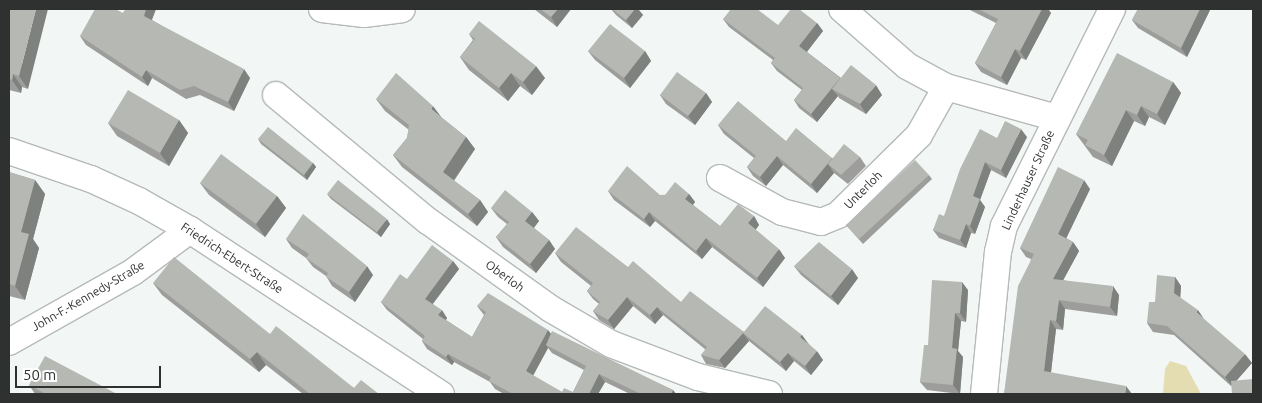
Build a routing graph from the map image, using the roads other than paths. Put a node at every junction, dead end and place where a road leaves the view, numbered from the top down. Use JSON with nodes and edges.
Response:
{"nodes":[{"id":1,"x":322,"y":9,"type":"edge"},
{"id":2,"x":402,"y":9,"type":"edge"},
{"id":3,"x":842,"y":9,"type":"edge"},
{"id":4,"x":1112,"y":9,"type":"edge"},
{"id":5,"x":946,"y":87,"type":"junction"},
{"id":6,"x":276,"y":95,"type":"dead end"},
{"id":7,"x":1057,"y":118,"type":"junction"},
{"id":8,"x":9,"y":151,"type":"edge"},
{"id":9,"x":720,"y":178,"type":"dead end"},
{"id":10,"x":190,"y":230,"type":"junction"},
{"id":11,"x":9,"y":342,"type":"edge"},
{"id":12,"x":441,"y":394,"type":"edge"},
{"id":13,"x":769,"y":394,"type":"edge"},
{"id":14,"x":984,"y":394,"type":"edge"}],
"edges":[{"from":1,"to":2,"type":"street"},
{"from":3,"to":5,"type":"street"},
{"from":4,"to":7,"type":"street","name":"Linderhauser Straße"},
{"from":5,"to":7,"type":"street"},
{"from":5,"to":9,"type":"street","name":"Unterloh"},
{"from":6,"to":13,"type":"street","name":"Oberloh"},
{"from":7,"to":14,"type":"street","name":"Linderhauser Straße"},
{"from":8,"to":10,"type":"street","name":"Friedrich-Ebert-Straße"},
{"from":10,"to":11,"type":"street","name":"John-F.-Kennedy-Straße"},
{"from":10,"to":12,"type":"street","name":"Friedrich-Ebert-Straße"}]}
